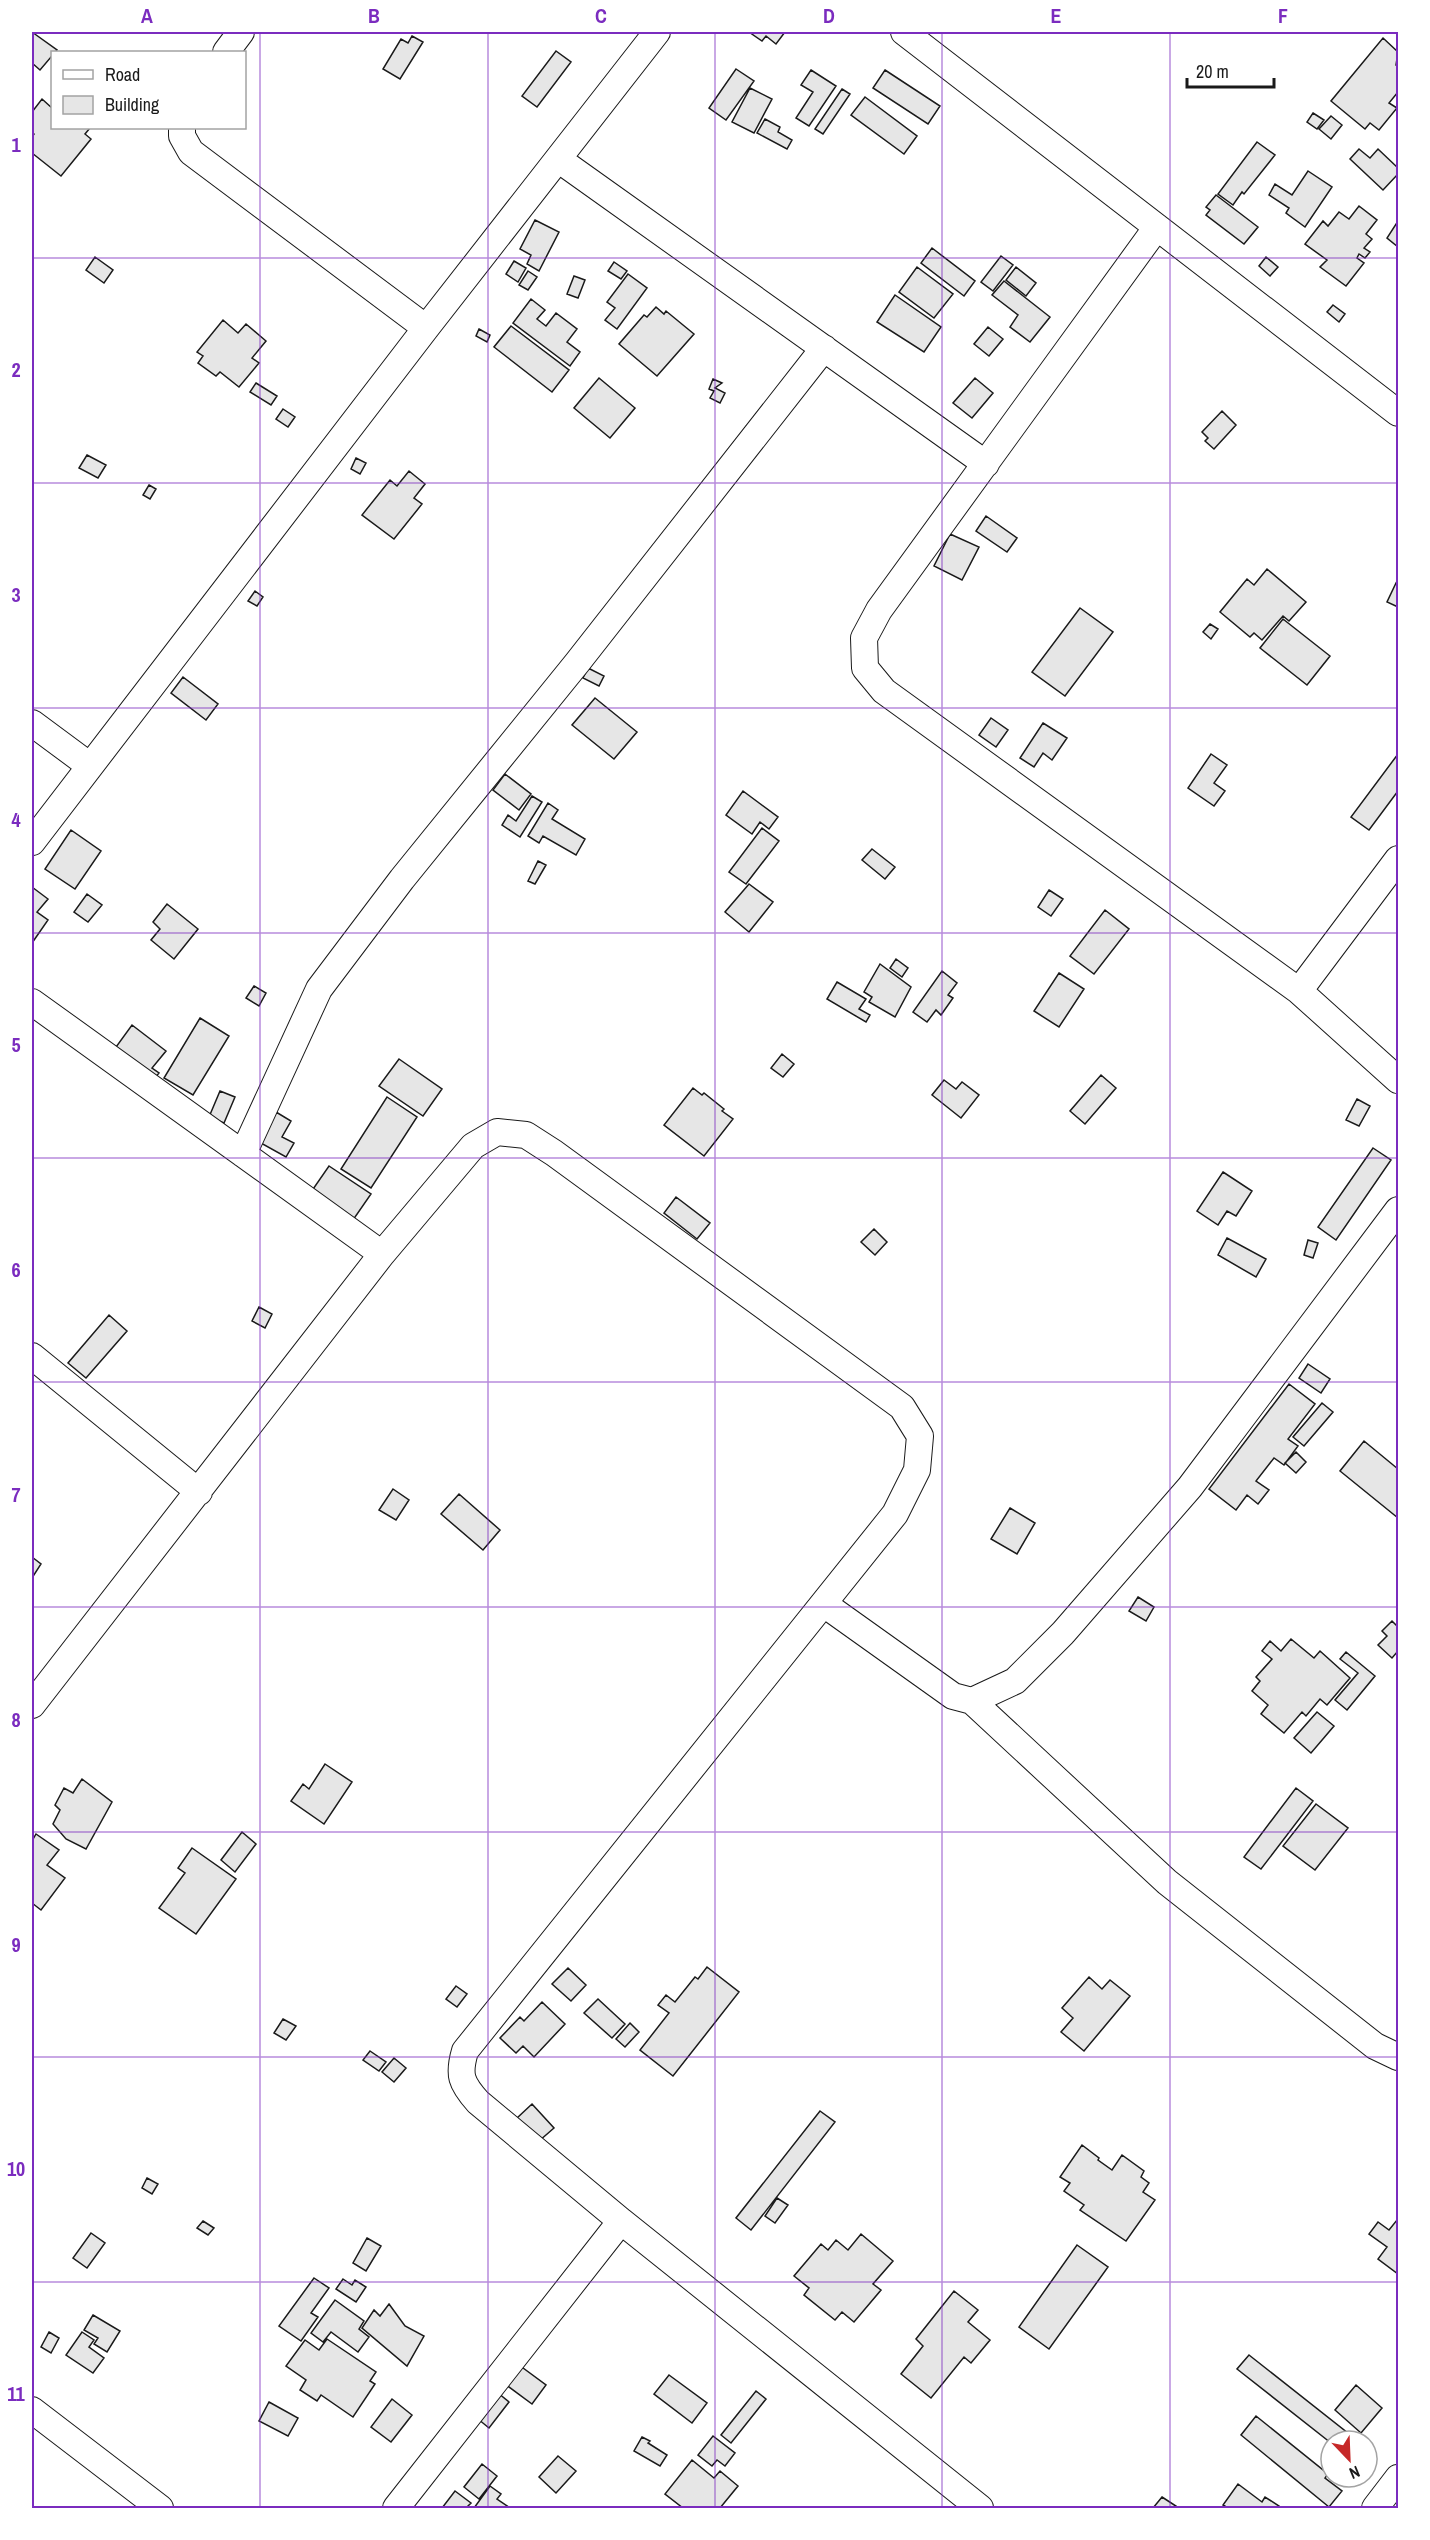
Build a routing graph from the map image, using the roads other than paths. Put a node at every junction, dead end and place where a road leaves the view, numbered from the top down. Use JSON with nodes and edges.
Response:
{"nodes":[{"id":1,"x":241,"y":32,"type":"edge"},
{"id":2,"x":657,"y":32,"type":"edge"},
{"id":3,"x":904,"y":32,"type":"edge"},
{"id":4,"x":227,"y":51,"type":"edge"},
{"id":5,"x":182,"y":129,"type":"edge"},
{"id":6,"x":558,"y":159,"type":"junction"},
{"id":7,"x":1157,"y":227,"type":"junction"},
{"id":8,"x":426,"y":328,"type":"junction"},
{"id":9,"x":824,"y":348,"type":"junction"},
{"id":10,"x":1398,"y":413,"type":"edge"},
{"id":11,"x":986,"y":464,"type":"junction"},
{"id":12,"x":32,"y":723,"type":"edge"},
{"id":13,"x":90,"y":766,"type":"junction"},
{"id":14,"x":32,"y":842,"type":"edge"},
{"id":15,"x":1398,"y":859,"type":"edge"},
{"id":16,"x":1299,"y":991,"type":"junction"},
{"id":17,"x":32,"y":1002,"type":"edge"},
{"id":18,"x":1398,"y":1080,"type":"edge"},
{"id":19,"x":243,"y":1154,"type":"junction"},
{"id":20,"x":1398,"y":1210,"type":"edge"},
{"id":21,"x":382,"y":1254,"type":"junction"},
{"id":22,"x":32,"y":1356,"type":"edge"},
{"id":23,"x":199,"y":1492,"type":"junction"},
{"id":24,"x":824,"y":1604,"type":"junction"},
{"id":25,"x":972,"y":1701,"type":"junction"},
{"id":26,"x":32,"y":1705,"type":"edge"},
{"id":27,"x":1398,"y":2057,"type":"edge"},
{"id":28,"x":621,"y":2221,"type":"junction"},
{"id":29,"x":32,"y":2410,"type":"edge"},
{"id":30,"x":1398,"y":2478,"type":"edge"},
{"id":31,"x":160,"y":2508,"type":"edge"},
{"id":32,"x":396,"y":2508,"type":"edge"},
{"id":33,"x":980,"y":2508,"type":"edge"},
{"id":34,"x":1375,"y":2508,"type":"edge"}],
"edges":[{"from":1,"to":4,"type":"street"},
{"from":2,"to":6,"type":"street"},
{"from":3,"to":7,"type":"street"},
{"from":5,"to":8,"type":"street"},
{"from":6,"to":8,"type":"street"},
{"from":6,"to":9,"type":"street"},
{"from":7,"to":10,"type":"street"},
{"from":7,"to":11,"type":"street"},
{"from":8,"to":13,"type":"street"},
{"from":9,"to":11,"type":"street"},
{"from":9,"to":19,"type":"street"},
{"from":11,"to":16,"type":"street"},
{"from":12,"to":13,"type":"street"},
{"from":13,"to":14,"type":"street"},
{"from":15,"to":16,"type":"street"},
{"from":16,"to":18,"type":"street"},
{"from":17,"to":19,"type":"street"},
{"from":19,"to":21,"type":"street"},
{"from":20,"to":25,"type":"street"},
{"from":21,"to":23,"type":"street"},
{"from":21,"to":24,"type":"street"},
{"from":22,"to":23,"type":"street"},
{"from":23,"to":26,"type":"street"},
{"from":24,"to":25,"type":"street"},
{"from":24,"to":28,"type":"street"},
{"from":25,"to":27,"type":"street"},
{"from":28,"to":32,"type":"street"},
{"from":28,"to":33,"type":"street"},
{"from":29,"to":31,"type":"street"},
{"from":30,"to":34,"type":"street"}]}
